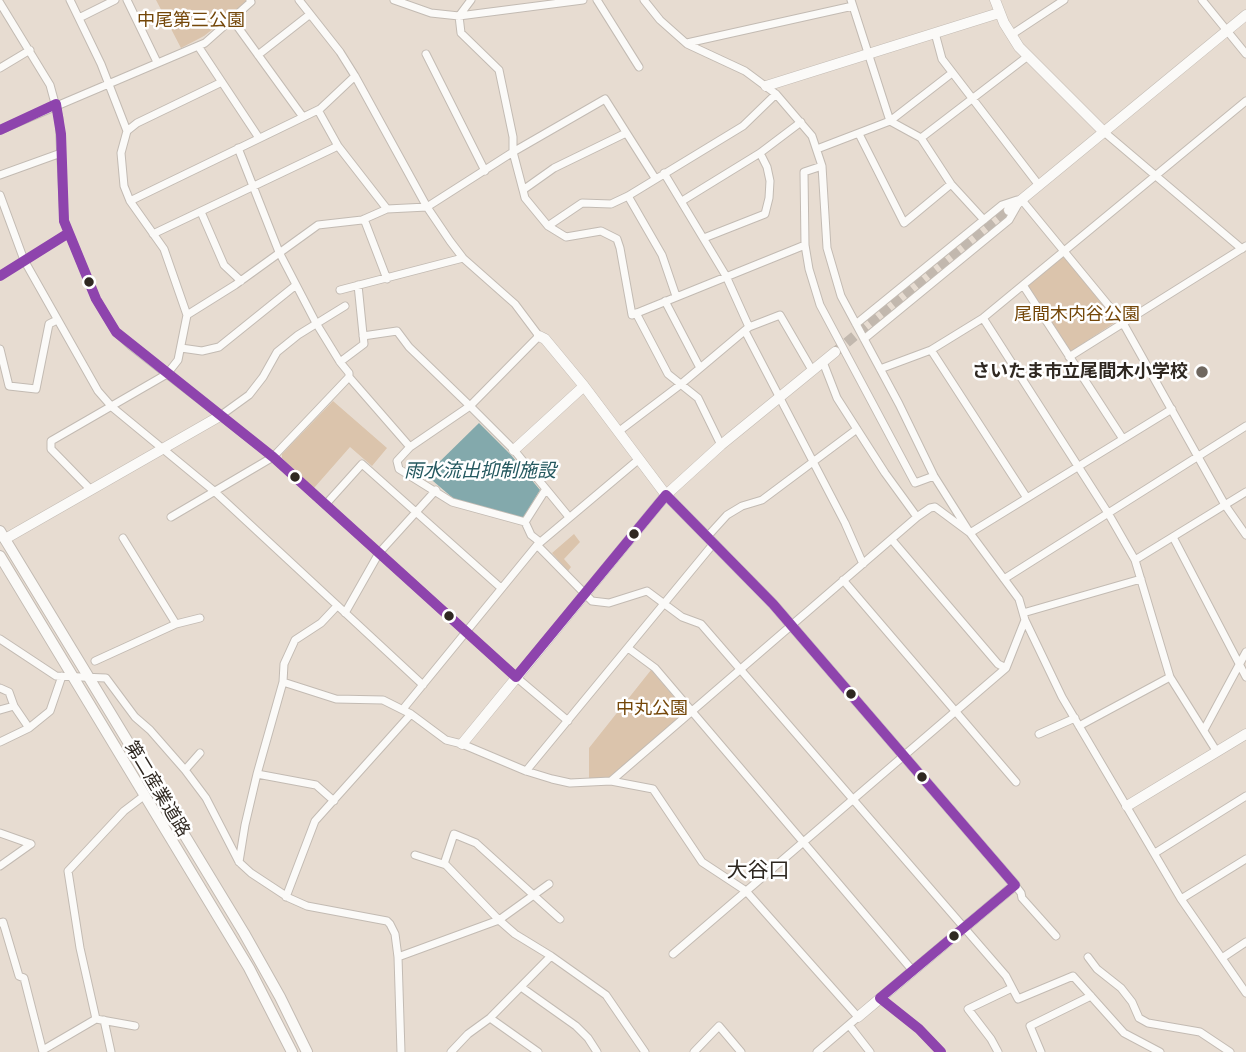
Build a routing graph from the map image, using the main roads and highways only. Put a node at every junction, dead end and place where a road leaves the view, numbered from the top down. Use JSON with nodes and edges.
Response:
{"nodes":[{"id":1,"x":2,"y":535,"type":"edge"},
{"id":2,"x":0,"y":556,"type":"edge"},
{"id":3,"x":292,"y":1052,"type":"edge"},
{"id":4,"x":307,"y":1052,"type":"edge"}],
"edges":[{"from":1,"to":4,"type":"main road","name":"第二産業道路"},
{"from":2,"to":3,"type":"main road","name":"第二産業道路"}]}
